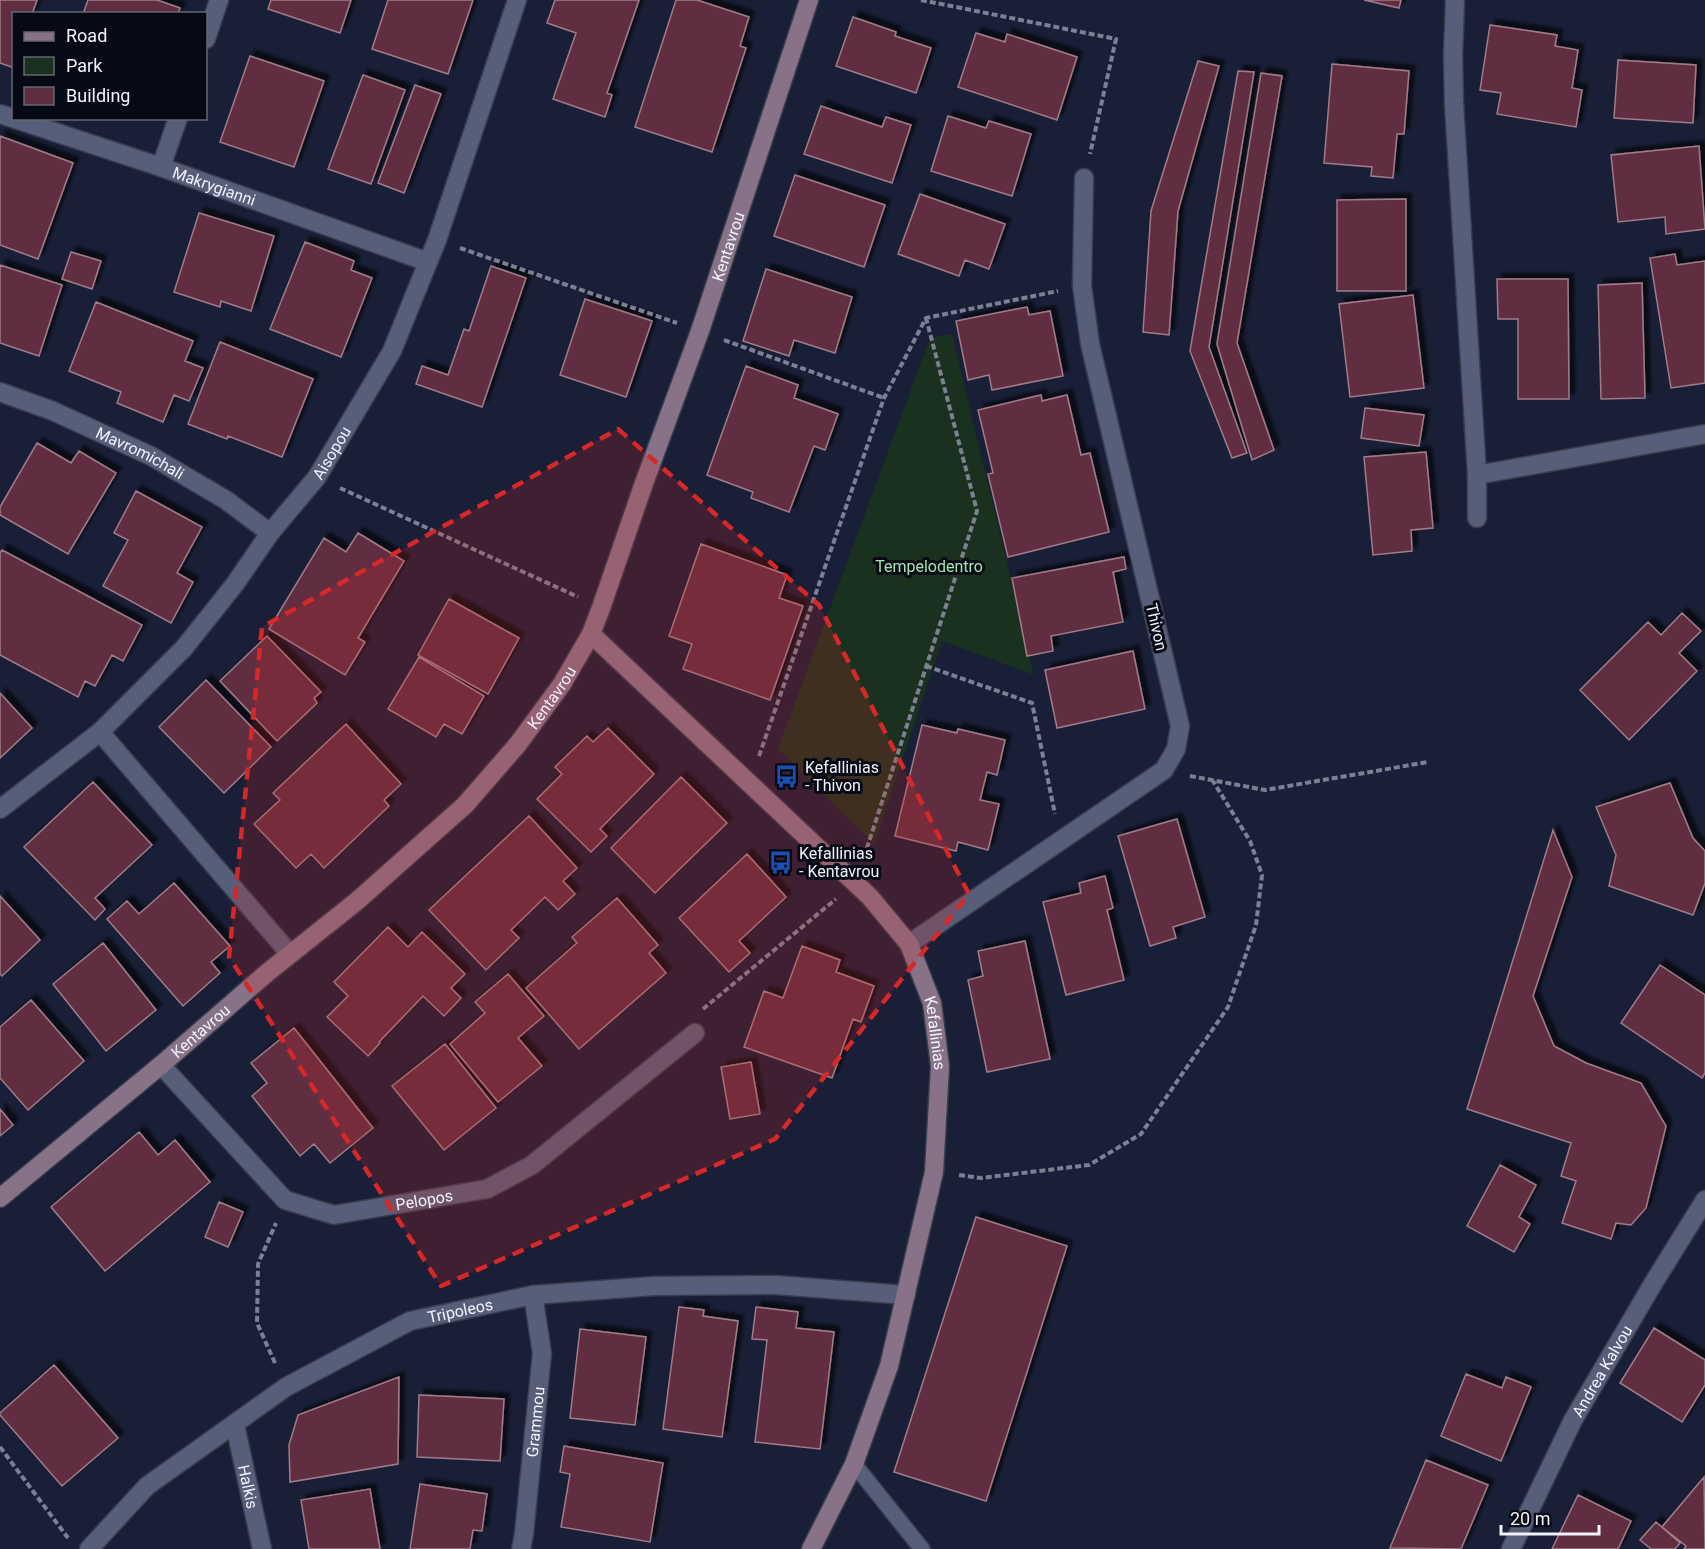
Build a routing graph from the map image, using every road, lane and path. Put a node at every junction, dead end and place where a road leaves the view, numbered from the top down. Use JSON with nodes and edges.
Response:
{"nodes":[{"id":1,"x":219,"y":0,"type":"edge"},
{"id":2,"x":517,"y":0,"type":"edge"},
{"id":3,"x":809,"y":0,"type":"edge"},
{"id":4,"x":921,"y":0,"type":"edge"},
{"id":5,"x":1455,"y":0,"type":"edge"},
{"id":6,"x":207,"y":36,"type":"edge"},
{"id":7,"x":18,"y":120,"type":"edge"},
{"id":8,"x":177,"y":120,"type":"edge"},
{"id":9,"x":161,"y":167,"type":"junction"},
{"id":10,"x":1084,"y":178,"type":"joint"},
{"id":11,"x":437,"y":240,"type":"junction"},
{"id":12,"x":428,"y":262,"type":"junction"},
{"id":13,"x":1082,"y":286,"type":"junction"},
{"id":14,"x":926,"y":318,"type":"junction"},
{"id":15,"x":700,"y":331,"type":"junction"},
{"id":16,"x":0,"y":392,"type":"edge"},
{"id":17,"x":885,"y":398,"type":"junction"},
{"id":18,"x":1705,"y":434,"type":"edge"},
{"id":19,"x":1477,"y":475,"type":"junction"},
{"id":20,"x":317,"y":477,"type":"junction"},
{"id":21,"x":1478,"y":518,"type":"dead end"},
{"id":22,"x":270,"y":534,"type":"junction"},
{"id":23,"x":601,"y":608,"type":"junction"},
{"id":24,"x":591,"y":634,"type":"junction"},
{"id":25,"x":926,"y":666,"type":"junction"},
{"id":26,"x":100,"y":732,"type":"junction"},
{"id":27,"x":1428,"y":762,"type":"dead end"},
{"id":28,"x":1164,"y":770,"type":"junction"},
{"id":29,"x":1213,"y":780,"type":"junction"},
{"id":30,"x":750,"y":783,"type":"junction"},
{"id":31,"x":0,"y":808,"type":"edge"},
{"id":32,"x":1061,"y":841,"type":"junction"},
{"id":33,"x":855,"y":883,"type":"junction"},
{"id":34,"x":909,"y":944,"type":"junction"},
{"id":35,"x":290,"y":954,"type":"junction"},
{"id":36,"x":695,"y":1033,"type":"joint"},
{"id":37,"x":161,"y":1065,"type":"junction"},
{"id":38,"x":934,"y":1172,"type":"junction"},
{"id":39,"x":0,"y":1198,"type":"edge"},
{"id":40,"x":285,"y":1200,"type":"junction"},
{"id":41,"x":1705,"y":1200,"type":"edge"},
{"id":42,"x":533,"y":1295,"type":"junction"},
{"id":43,"x":906,"y":1295,"type":"junction"},
{"id":44,"x":286,"y":1387,"type":"junction"},
{"id":45,"x":235,"y":1425,"type":"junction"},
{"id":46,"x":0,"y":1447,"type":"edge"},
{"id":47,"x":854,"y":1464,"type":"junction"},
{"id":48,"x":70,"y":1540,"type":"dead end"},
{"id":49,"x":89,"y":1549,"type":"edge"},
{"id":50,"x":262,"y":1549,"type":"edge"},
{"id":51,"x":521,"y":1549,"type":"edge"},
{"id":52,"x":811,"y":1549,"type":"edge"},
{"id":53,"x":922,"y":1549,"type":"edge"},
{"id":54,"x":1510,"y":1549,"type":"edge"}],
"edges":[{"from":1,"to":6,"type":"street"},
{"from":2,"to":11,"type":"street","name":"Aisopou"},
{"from":3,"to":15,"type":"street","name":"Kentavrou"},
{"from":4,"to":10,"type":"path"},
{"from":5,"to":19,"type":"street"},
{"from":7,"to":9,"type":"street","name":"Makrygianni"},
{"from":8,"to":9,"type":"street"},
{"from":9,"to":12,"type":"street","name":"Makrygianni"},
{"from":10,"to":13,"type":"street","name":"Thivon"},
{"from":11,"to":12,"type":"street","name":"Aisopou"},
{"from":11,"to":15,"type":"path"},
{"from":12,"to":20,"type":"street","name":"Aisopou"},
{"from":13,"to":14,"type":"path"},
{"from":13,"to":28,"type":"street","name":"Thivon"},
{"from":14,"to":17,"type":"path"},
{"from":14,"to":25,"type":"path"},
{"from":15,"to":17,"type":"path"},
{"from":15,"to":23,"type":"street","name":"Kentavrou"},
{"from":16,"to":22,"type":"street","name":"Mavromichali"},
{"from":17,"to":30,"type":"path"},
{"from":18,"to":19,"type":"street"},
{"from":19,"to":21,"type":"street"},
{"from":20,"to":22,"type":"street","name":"Aisopou"},
{"from":20,"to":23,"type":"path"},
{"from":22,"to":26,"type":"street","name":"Aisopou"},
{"from":23,"to":24,"type":"street","name":"Kentavrou"},
{"from":24,"to":30,"type":"street","name":"Kefallinias"},
{"from":24,"to":35,"type":"street","name":"Kentavrou"},
{"from":25,"to":32,"type":"path"},
{"from":25,"to":33,"type":"path"},
{"from":26,"to":31,"type":"street","name":"Aisopou"},
{"from":26,"to":35,"type":"street"},
{"from":27,"to":29,"type":"path"},
{"from":28,"to":29,"type":"path"},
{"from":28,"to":32,"type":"street","name":"Thivon"},
{"from":29,"to":38,"type":"path"},
{"from":30,"to":33,"type":"street","name":"Kefallinias"},
{"from":32,"to":34,"type":"street","name":"Thivon"},
{"from":33,"to":34,"type":"street","name":"Kefallinias"},
{"from":33,"to":36,"type":"path"},
{"from":34,"to":38,"type":"street","name":"Kefallinias"},
{"from":35,"to":37,"type":"street","name":"Kentavrou"},
{"from":36,"to":40,"type":"street","name":"Pelopos"},
{"from":37,"to":39,"type":"street","name":"Kentavrou"},
{"from":37,"to":40,"type":"street"},
{"from":38,"to":43,"type":"street","name":"Kefallinias"},
{"from":40,"to":44,"type":"path"},
{"from":41,"to":54,"type":"street","name":"Andrea Kalvou"},
{"from":42,"to":43,"type":"street","name":"Tripoleos"},
{"from":42,"to":44,"type":"street","name":"Tripoleos"},
{"from":42,"to":51,"type":"street","name":"Grammou"},
{"from":43,"to":47,"type":"street","name":"Kefallinias"},
{"from":44,"to":45,"type":"street","name":"Tripoleos"},
{"from":45,"to":49,"type":"street","name":"Tripoleos"},
{"from":45,"to":50,"type":"street","name":"Halkis"},
{"from":46,"to":48,"type":"path"},
{"from":47,"to":52,"type":"street","name":"Kefallinias"},
{"from":47,"to":53,"type":"lane"}]}
